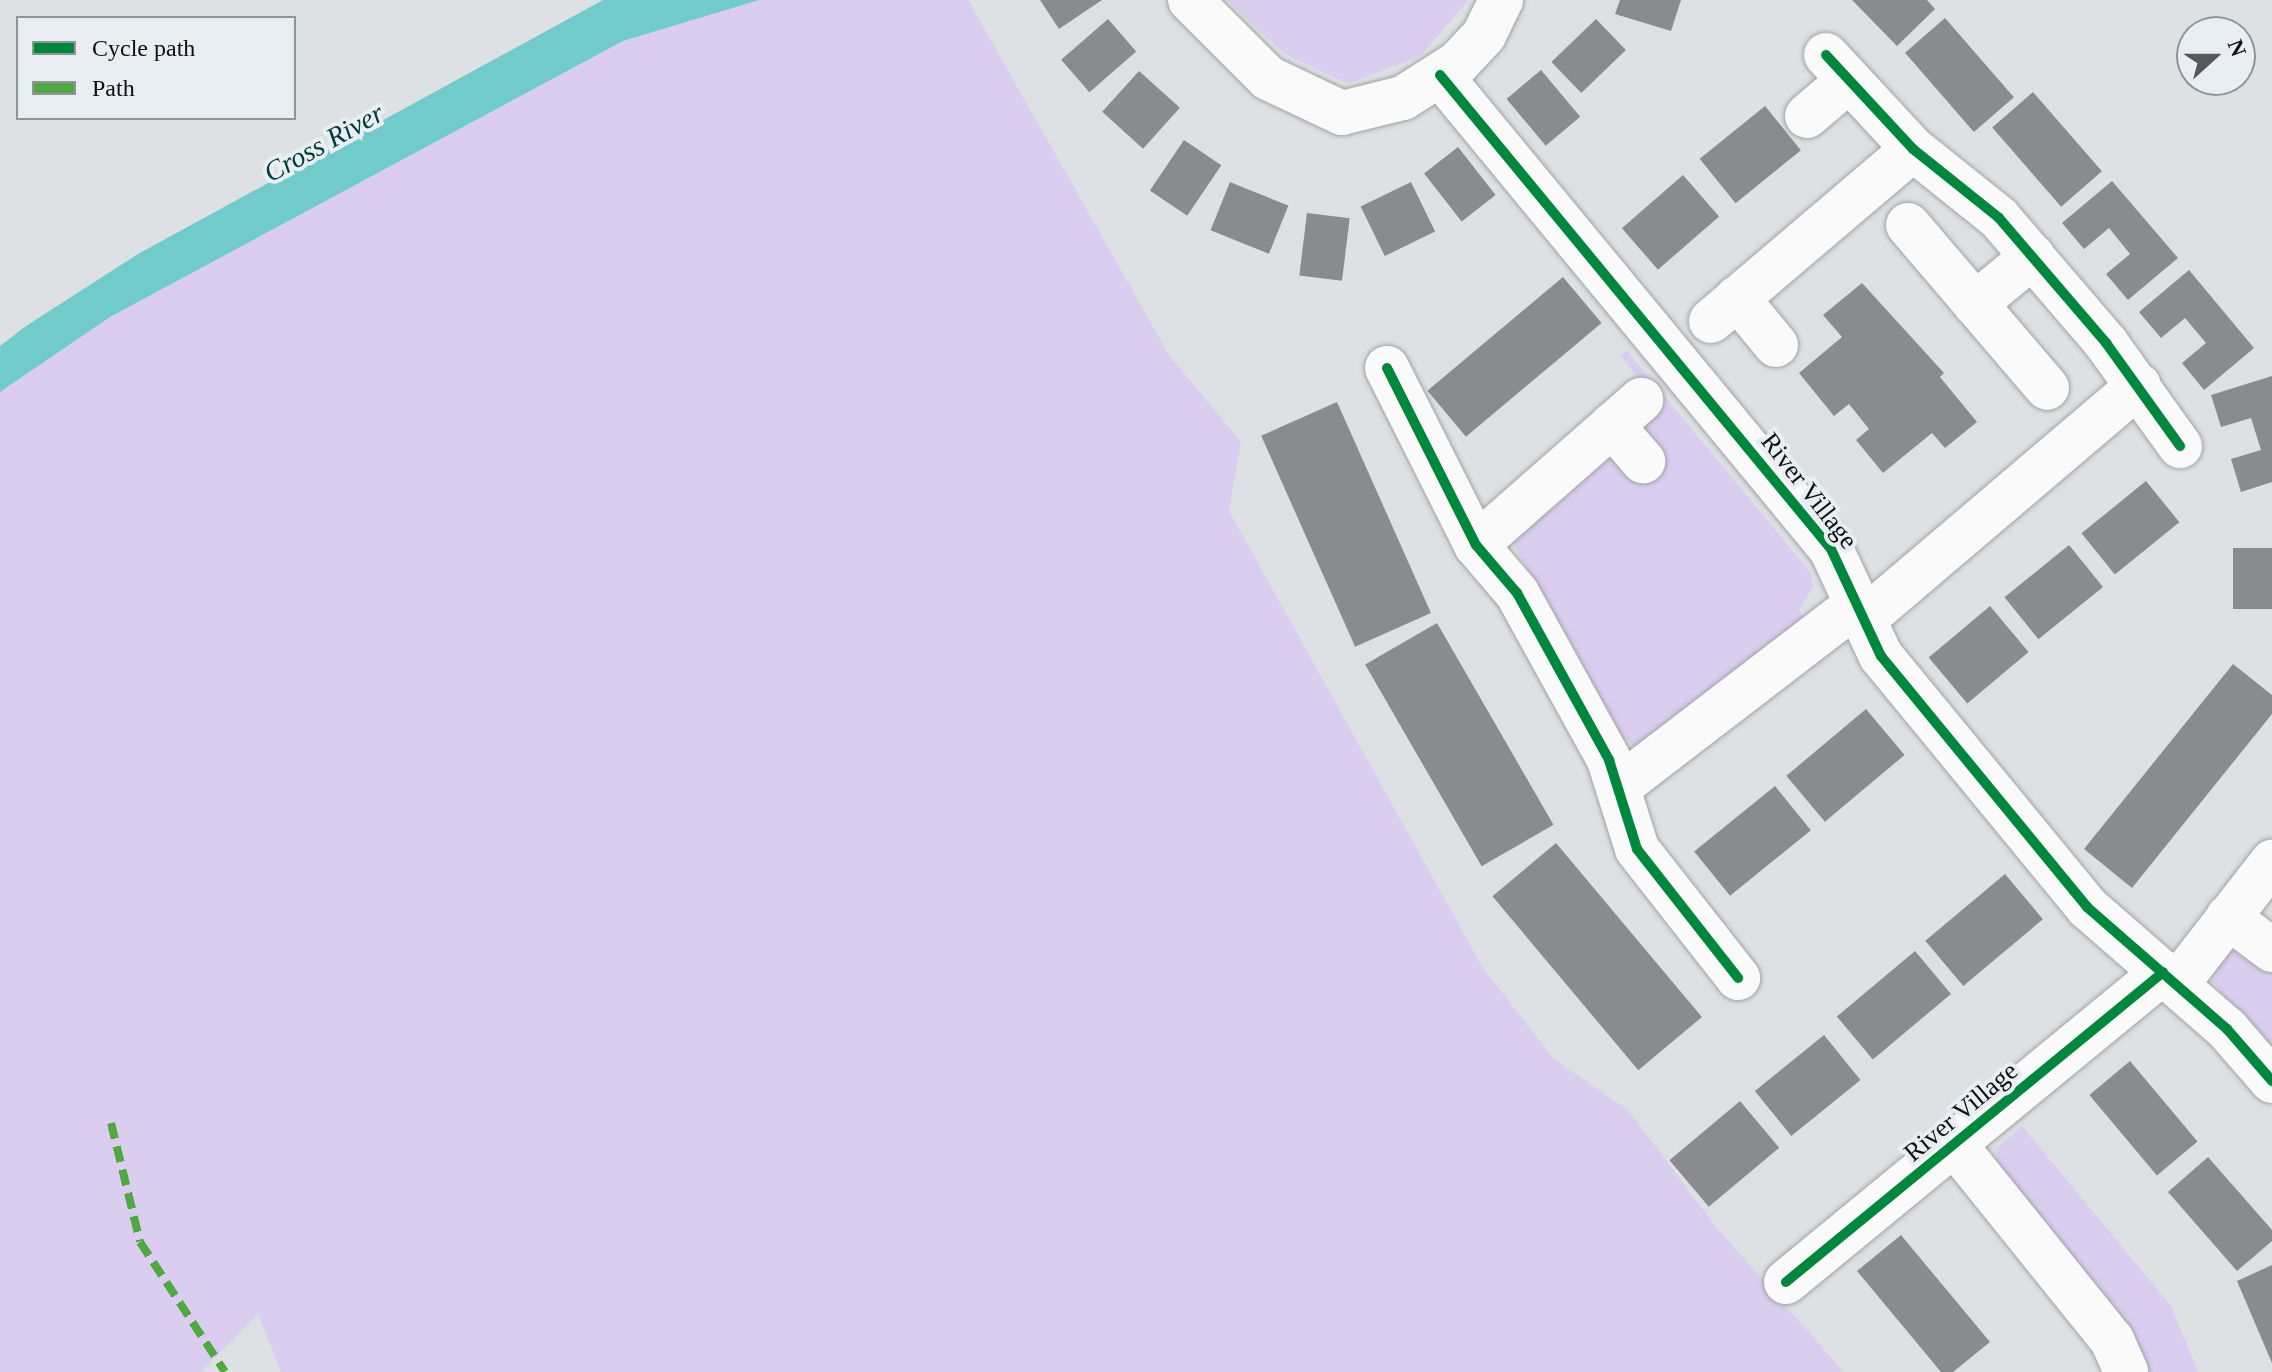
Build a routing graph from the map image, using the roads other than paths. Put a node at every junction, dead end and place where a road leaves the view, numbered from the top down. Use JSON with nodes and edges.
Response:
{"nodes":[{"id":1,"x":1190,"y":0,"type":"edge"},
{"id":2,"x":1501,"y":0,"type":"edge"},
{"id":3,"x":1440,"y":75,"type":"junction"},
{"id":4,"x":1807,"y":116,"type":"dead end"},
{"id":5,"x":1913,"y":149,"type":"junction"},
{"id":6,"x":1908,"y":225,"type":"dead end"},
{"id":7,"x":2033,"y":256,"type":"junction"},
{"id":8,"x":1975,"y":304,"type":"junction"},
{"id":9,"x":1776,"y":345,"type":"dead end"},
{"id":10,"x":1387,"y":368,"type":"dead end"},
{"id":11,"x":2139,"y":385,"type":"junction"},
{"id":12,"x":2047,"y":388,"type":"dead end"},
{"id":13,"x":2180,"y":446,"type":"dead end"},
{"id":14,"x":1643,"y":461,"type":"dead end"},
{"id":15,"x":1476,"y":545,"type":"junction"},
{"id":16,"x":1860,"y":612,"type":"junction"},
{"id":17,"x":1620,"y":786,"type":"junction"},
{"id":18,"x":2272,"y":862,"type":"edge"},
{"id":19,"x":2228,"y":917,"type":"junction"},
{"id":20,"x":2272,"y":950,"type":"edge"},
{"id":21,"x":1738,"y":978,"type":"dead end"},
{"id":22,"x":2170,"y":978,"type":"junction"},
{"id":23,"x":2272,"y":1081,"type":"edge"},
{"id":24,"x":1955,"y":1145,"type":"junction"},
{"id":25,"x":1786,"y":1282,"type":"dead end"},
{"id":26,"x":2126,"y":1372,"type":"edge"}],
"edges":[{"from":1,"to":3,"type":"street"},
{"from":2,"to":3,"type":"street"},
{"from":3,"to":16,"type":"street","name":"River Village"},
{"from":4,"to":5,"type":"street"},
{"from":5,"to":7,"type":"street"},
{"from":5,"to":9,"type":"street"},
{"from":6,"to":8,"type":"street"},
{"from":7,"to":8,"type":"street"},
{"from":7,"to":11,"type":"street"},
{"from":8,"to":12,"type":"street"},
{"from":10,"to":15,"type":"street"},
{"from":11,"to":13,"type":"street"},
{"from":11,"to":16,"type":"street"},
{"from":14,"to":15,"type":"street"},
{"from":15,"to":17,"type":"street"},
{"from":16,"to":17,"type":"street"},
{"from":16,"to":22,"type":"street","name":"River Village"},
{"from":17,"to":21,"type":"street"},
{"from":18,"to":19,"type":"street","name":"River Village"},
{"from":19,"to":20,"type":"street"},
{"from":19,"to":22,"type":"street","name":"River Village"},
{"from":22,"to":23,"type":"street","name":"River Village"},
{"from":22,"to":24,"type":"street","name":"River Village"},
{"from":24,"to":25,"type":"street","name":"River Village"},
{"from":24,"to":26,"type":"street","name":"River Village"}]}
